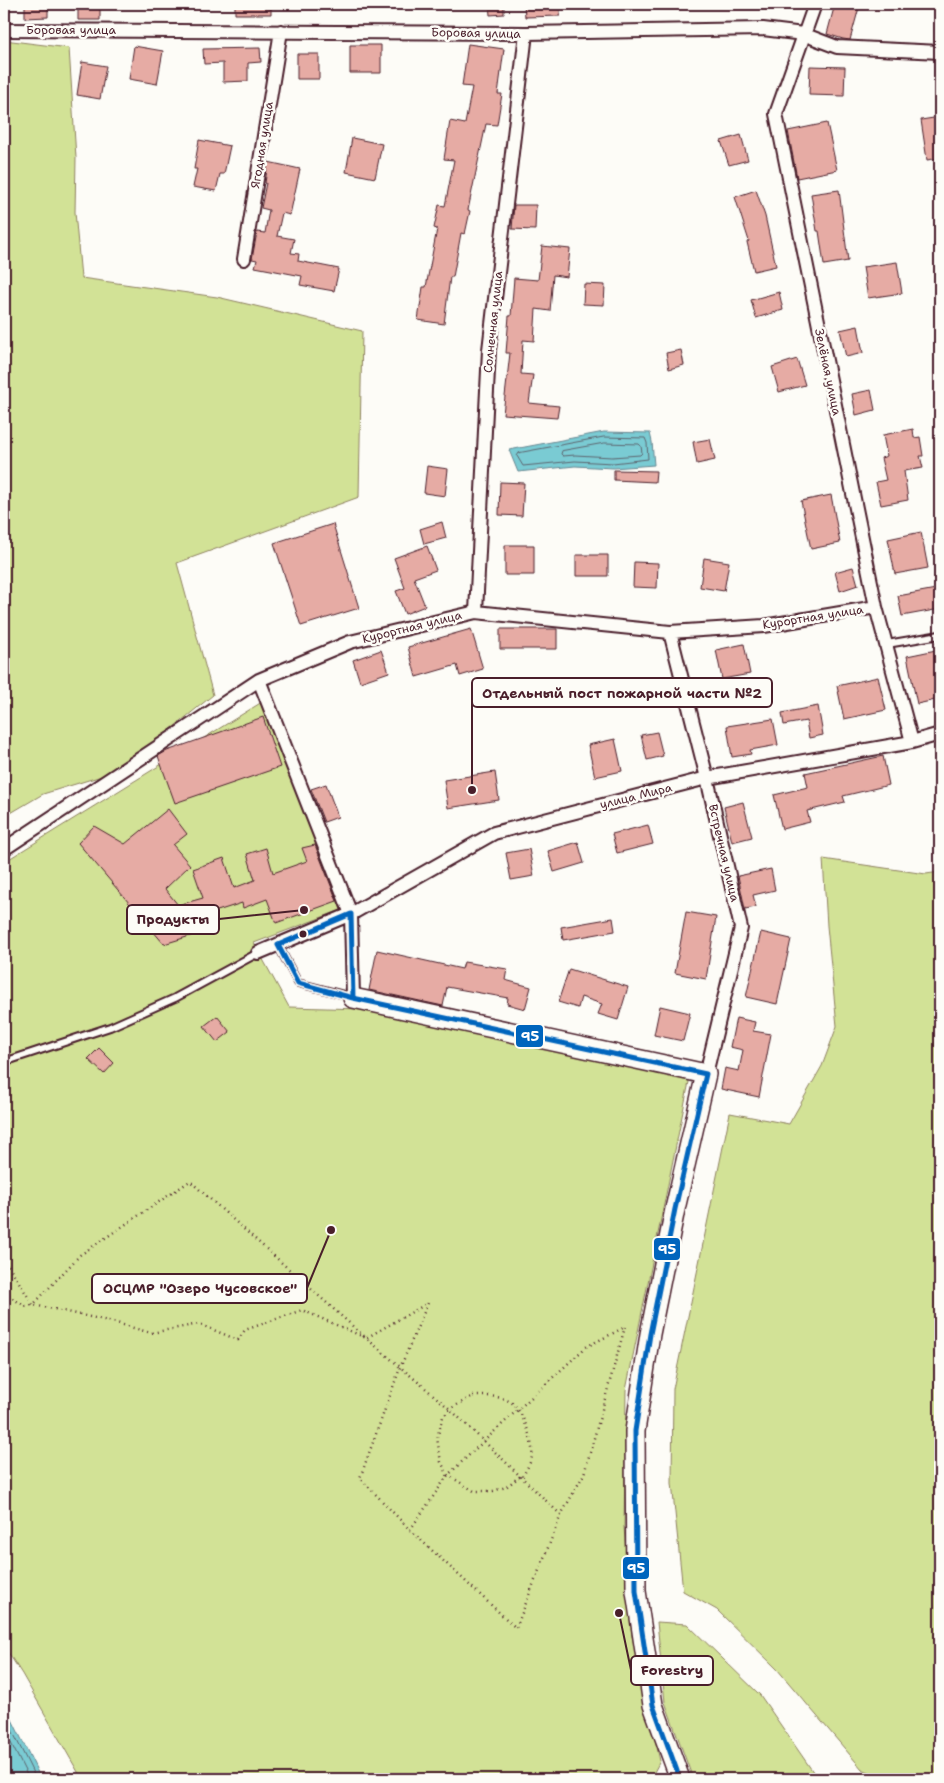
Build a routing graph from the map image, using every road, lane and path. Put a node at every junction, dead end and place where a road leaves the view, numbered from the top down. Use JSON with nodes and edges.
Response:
{"nodes":[{"id":1,"x":815,"y":4,"type":"edge"},
{"id":2,"x":7,"y":30,"type":"edge"},
{"id":3,"x":280,"y":31,"type":"junction"},
{"id":4,"x":526,"y":33,"type":"junction"},
{"id":5,"x":803,"y":34,"type":"junction"},
{"id":6,"x":940,"y":52,"type":"edge"},
{"id":7,"x":244,"y":259,"type":"dead end"},
{"id":8,"x":876,"y":607,"type":"junction"},
{"id":9,"x":476,"y":612,"type":"junction"},
{"id":10,"x":670,"y":632,"type":"junction"},
{"id":11,"x":940,"y":635,"type":"edge"},
{"id":12,"x":887,"y":644,"type":"junction"},
{"id":13,"x":258,"y":680,"type":"junction"},
{"id":14,"x":940,"y":734,"type":"edge"},
{"id":15,"x":912,"y":742,"type":"junction"},
{"id":16,"x":707,"y":778,"type":"junction"},
{"id":17,"x":4,"y":849,"type":"edge"},
{"id":18,"x":350,"y":914,"type":"junction"},
{"id":19,"x":278,"y":944,"type":"junction"},
{"id":20,"x":258,"y":953,"type":"joint"},
{"id":21,"x":353,"y":998,"type":"junction"},
{"id":22,"x":4,"y":1062,"type":"edge"},
{"id":23,"x":706,"y":1074,"type":"junction"},
{"id":24,"x":4,"y":1263,"type":"edge"},
{"id":25,"x":4,"y":1293,"type":"edge"},
{"id":26,"x":33,"y":1305,"type":"junction"},
{"id":27,"x":366,"y":1338,"type":"junction"},
{"id":28,"x":400,"y":1368,"type":"junction"},
{"id":29,"x":450,"y":1409,"type":"junction"},
{"id":30,"x":518,"y":1410,"type":"junction"},
{"id":31,"x":484,"y":1440,"type":"junction"},
{"id":32,"x":448,"y":1475,"type":"junction"},
{"id":33,"x":522,"y":1478,"type":"junction"},
{"id":34,"x":561,"y":1515,"type":"junction"},
{"id":35,"x":410,"y":1530,"type":"junction"},
{"id":36,"x":680,"y":1779,"type":"edge"}],
"edges":[{"from":1,"to":5,"type":"street","name":"Зелёная улица"},
{"from":2,"to":3,"type":"street","name":"Боровая улица"},
{"from":3,"to":4,"type":"street","name":"Боровая улица"},
{"from":3,"to":7,"type":"street","name":"Ягодная улица"},
{"from":4,"to":5,"type":"street","name":"Боровая улица"},
{"from":4,"to":9,"type":"street","name":"Солнечная улица"},
{"from":5,"to":6,"type":"street","name":"Боровая улица"},
{"from":5,"to":8,"type":"street","name":"Зелёная улица"},
{"from":8,"to":10,"type":"street","name":"Курортная улица"},
{"from":8,"to":12,"type":"street","name":"Зелёная улица"},
{"from":9,"to":10,"type":"street","name":"Курортная улица"},
{"from":9,"to":13,"type":"street","name":"Курортная улица"},
{"from":10,"to":16,"type":"street","name":"Встречная улица"},
{"from":11,"to":12,"type":"lane"},
{"from":12,"to":15,"type":"street","name":"Зелёная улица"},
{"from":13,"to":17,"type":"street","name":"Курортная улица"},
{"from":13,"to":18,"type":"street"},
{"from":14,"to":15,"type":"street","name":"улица Мира"},
{"from":15,"to":16,"type":"street","name":"улица Мира"},
{"from":16,"to":18,"type":"street","name":"улица Мира"},
{"from":16,"to":23,"type":"street","name":"Встречная улица"},
{"from":18,"to":19,"type":"street","name":"улица Мира"},
{"from":18,"to":21,"type":"street"},
{"from":19,"to":20,"type":"street","name":"улица Мира"},
{"from":19,"to":21,"type":"lane"},
{"from":20,"to":22,"type":"lane"},
{"from":21,"to":23,"type":"street"},
{"from":23,"to":36,"type":"street"},
{"from":24,"to":26,"type":"path"},
{"from":25,"to":26,"type":"path"},
{"from":26,"to":27,"type":"path"},
{"from":26,"to":27,"type":"path"},
{"from":27,"to":28,"type":"path"},
{"from":27,"to":28,"type":"path"},
{"from":28,"to":29,"type":"path"},
{"from":28,"to":35,"type":"path"},
{"from":29,"to":30,"type":"path"},
{"from":29,"to":31,"type":"path"},
{"from":29,"to":32,"type":"path"},
{"from":30,"to":31,"type":"path"},
{"from":30,"to":33,"type":"path"},
{"from":30,"to":34,"type":"path"},
{"from":31,"to":32,"type":"path"},
{"from":31,"to":33,"type":"path"},
{"from":32,"to":33,"type":"path"},
{"from":32,"to":35,"type":"path"},
{"from":33,"to":34,"type":"path"},
{"from":34,"to":35,"type":"path"}]}
